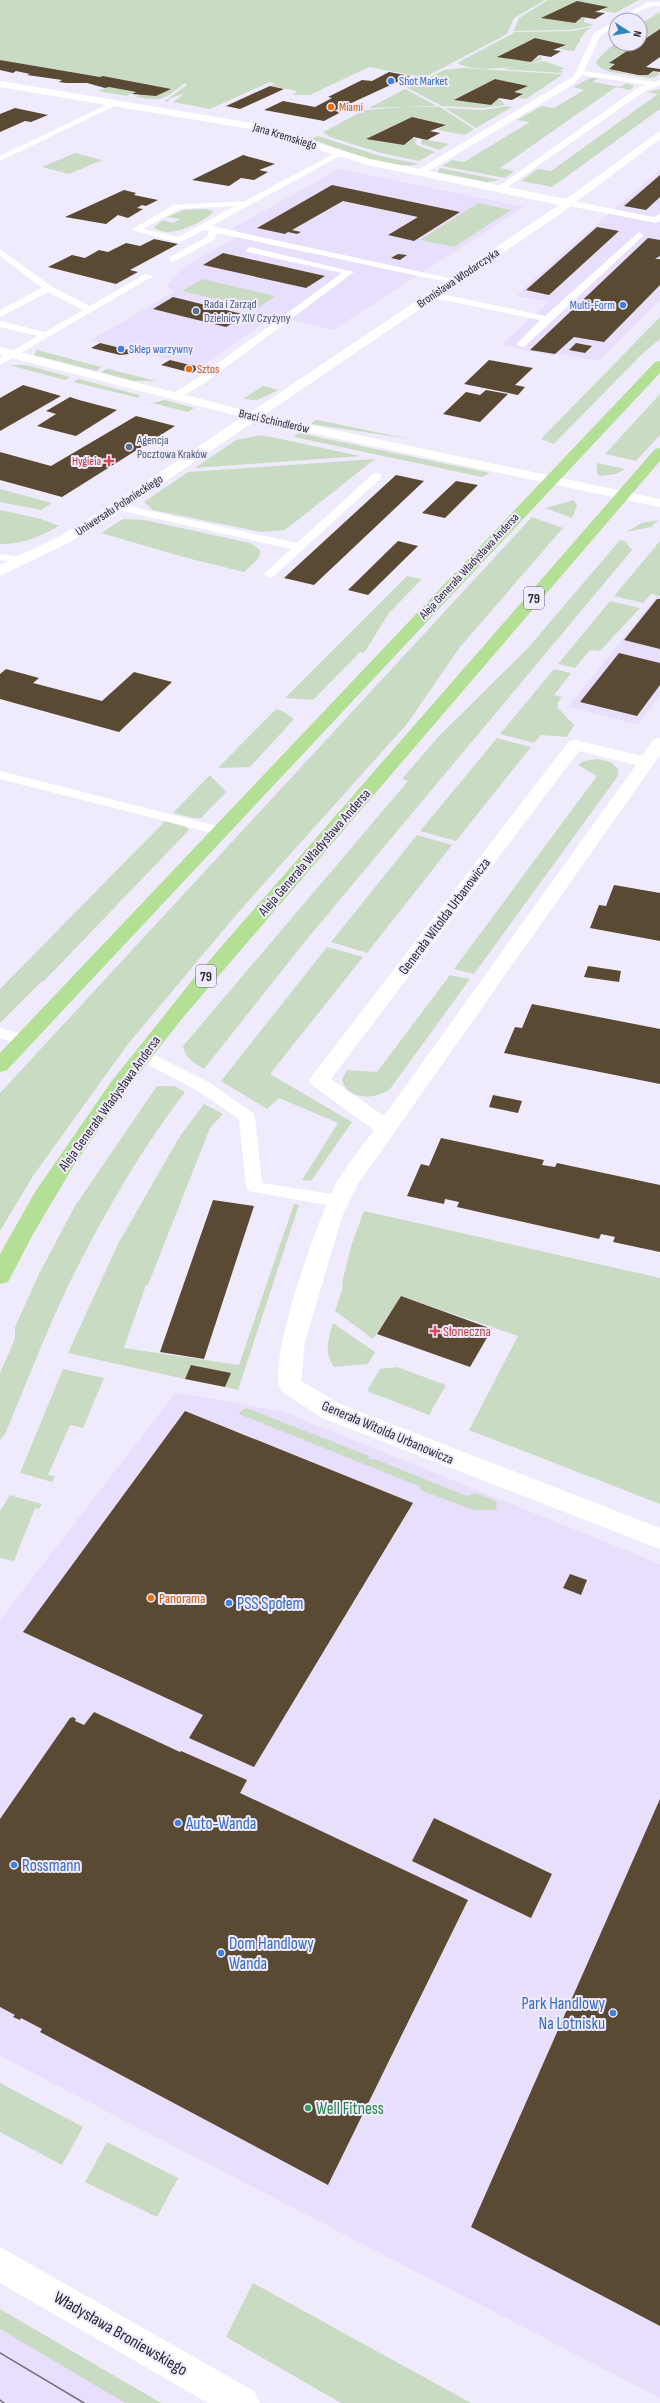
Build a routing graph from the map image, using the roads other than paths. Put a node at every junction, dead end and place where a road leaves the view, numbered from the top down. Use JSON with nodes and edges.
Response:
{"nodes":[{"id":1,"x":660,"y":4,"type":"edge"},
{"id":2,"x":634,"y":12,"type":"edge"},
{"id":3,"x":608,"y":27,"type":"edge"},
{"id":4,"x":579,"y":72,"type":"junction"},
{"id":5,"x":658,"y":83,"type":"edge"},
{"id":6,"x":0,"y":84,"type":"edge"},
{"id":7,"x":117,"y":103,"type":"junction"},
{"id":8,"x":660,"y":134,"type":"edge"},
{"id":9,"x":339,"y":153,"type":"junction"},
{"id":10,"x":0,"y":159,"type":"edge"},
{"id":11,"x":419,"y":173,"type":"junction"},
{"id":12,"x":499,"y":189,"type":"junction"},
{"id":13,"x":245,"y":203,"type":"junction"},
{"id":14,"x":567,"y":203,"type":"junction"},
{"id":15,"x":658,"y":218,"type":"edge"},
{"id":16,"x":204,"y":227,"type":"junction"},
{"id":17,"x":647,"y":228,"type":"dead end"},
{"id":18,"x":214,"y":229,"type":"junction"},
{"id":19,"x":639,"y":235,"type":"dead end"},
{"id":20,"x":250,"y":250,"type":"dead end"},
{"id":21,"x":0,"y":252,"type":"edge"},
{"id":22,"x":173,"y":259,"type":"dead end"},
{"id":23,"x":148,"y":276,"type":"dead end"},
{"id":24,"x":453,"y":282,"type":"junction"},
{"id":25,"x":48,"y":288,"type":"junction"},
{"id":26,"x":433,"y":295,"type":"junction"},
{"id":27,"x":90,"y":310,"type":"junction"},
{"id":28,"x":0,"y":314,"type":"edge"},
{"id":29,"x":547,"y":319,"type":"junction"},
{"id":30,"x":0,"y":324,"type":"edge"},
{"id":31,"x":45,"y":336,"type":"junction"},
{"id":32,"x":520,"y":345,"type":"dead end"},
{"id":33,"x":6,"y":352,"type":"edge"},
{"id":34,"x":0,"y":362,"type":"edge"},
{"id":35,"x":660,"y":365,"type":"edge"},
{"id":36,"x":174,"y":397,"type":"junction"},
{"id":37,"x":252,"y":416,"type":"junction"},
{"id":38,"x":660,"y":452,"type":"edge"},
{"id":39,"x":377,"y":476,"type":"dead end"},
{"id":40,"x":552,"y":479,"type":"junction"},
{"id":41,"x":622,"y":495,"type":"junction"},
{"id":42,"x":660,"y":503,"type":"edge"},
{"id":43,"x":118,"y":507,"type":"junction"},
{"id":44,"x":299,"y":547,"type":"junction"},
{"id":45,"x":0,"y":557,"type":"edge"},
{"id":46,"x":22,"y":560,"type":"junction"},
{"id":47,"x":0,"y":571,"type":"edge"},
{"id":48,"x":270,"y":574,"type":"dead end"},
{"id":49,"x":660,"y":743,"type":"edge"},
{"id":50,"x":646,"y":762,"type":"junction"},
{"id":51,"x":0,"y":775,"type":"edge"},
{"id":52,"x":220,"y":831,"type":"junction"},
{"id":53,"x":0,"y":1033,"type":"edge"},
{"id":54,"x":23,"y":1040,"type":"junction"},
{"id":55,"x":142,"y":1054,"type":"junction"},
{"id":56,"x":0,"y":1065,"type":"edge"},
{"id":57,"x":385,"y":1128,"type":"junction"},
{"id":58,"x":338,"y":1201,"type":"junction"},
{"id":59,"x":0,"y":1276,"type":"edge"},
{"id":60,"x":660,"y":1539,"type":"edge"},
{"id":61,"x":0,"y":2264,"type":"edge"},
{"id":62,"x":242,"y":2403,"type":"edge"}],
"edges":[{"from":1,"to":2,"type":"lane"},
{"from":3,"to":4,"type":"lane"},
{"from":4,"to":5,"type":"lane"},
{"from":4,"to":11,"type":"lane"},
{"from":5,"to":12,"type":"lane"},
{"from":6,"to":7,"type":"street","name":"Jana Kremskiego"},
{"from":7,"to":9,"type":"street","name":"Jana Kremskiego"},
{"from":7,"to":10,"type":"lane"},
{"from":8,"to":14,"type":"street","name":"Bronisława Włodarczyka"},
{"from":9,"to":11,"type":"street","name":"Jana Kremskiego"},
{"from":9,"to":13,"type":"lane"},
{"from":11,"to":12,"type":"street","name":"Jana Kremskiego"},
{"from":12,"to":14,"type":"street","name":"Jana Kremskiego"},
{"from":13,"to":16,"type":"lane"},
{"from":13,"to":16,"type":"lane"},
{"from":14,"to":15,"type":"lane"},
{"from":14,"to":24,"type":"street","name":"Bronisława Włodarczyka"},
{"from":15,"to":17,"type":"lane"},
{"from":16,"to":18,"type":"lane"},
{"from":18,"to":22,"type":"lane"},
{"from":18,"to":24,"type":"lane"},
{"from":19,"to":29,"type":"lane"},
{"from":20,"to":36,"type":"lane"},
{"from":21,"to":25,"type":"lane"},
{"from":23,"to":27,"type":"lane"},
{"from":24,"to":26,"type":"street","name":"Bronisława Włodarczyka"},
{"from":25,"to":27,"type":"lane"},
{"from":25,"to":28,"type":"lane"},
{"from":26,"to":29,"type":"lane"},
{"from":26,"to":37,"type":"street","name":"Bronisława Włodarczyka"},
{"from":27,"to":31,"type":"lane"},
{"from":29,"to":32,"type":"lane"},
{"from":30,"to":31,"type":"lane"},
{"from":31,"to":33,"type":"lane"},
{"from":33,"to":34,"type":"lane"},
{"from":33,"to":36,"type":"street","name":"Braci Schindlerów"},
{"from":35,"to":40,"type":"main road","name":"Aleja Generała Władysława Andersa"},
{"from":36,"to":37,"type":"street","name":"Braci Schindlerów"},
{"from":37,"to":40,"type":"street","name":"Braci Schindlerów"},
{"from":37,"to":43,"type":"street","name":"Uniwersału Połanieckiego"},
{"from":38,"to":41,"type":"main road","name":"Aleja Generała Władysława Andersa","number":"79"},
{"from":39,"to":44,"type":"lane"},
{"from":40,"to":41,"type":"street","name":"Braci Schindlerów"},
{"from":40,"to":52,"type":"main road","name":"Aleja Generała Władysława Andersa"},
{"from":41,"to":42,"type":"street","name":"Braci Schindlerów"},
{"from":41,"to":55,"type":"main road","name":"Aleja Generała Władysława Andersa","number":"79"},
{"from":43,"to":44,"type":"lane"},
{"from":43,"to":46,"type":"street","name":"Uniwersału Połanieckiego"},
{"from":44,"to":48,"type":"lane"},
{"from":45,"to":46,"type":"lane"},
{"from":46,"to":47,"type":"street","name":"Uniwersału Połanieckiego"},
{"from":49,"to":50,"type":"street","name":"Generała Witolda Urbanowicza"},
{"from":50,"to":57,"type":"street","name":"Generała Witolda Urbanowicza"},
{"from":50,"to":57,"type":"street","name":"Generała Witolda Urbanowicza"},
{"from":51,"to":52,"type":"lane"},
{"from":52,"to":54,"type":"main road","name":"Aleja Generała Władysława Andersa"},
{"from":53,"to":54,"type":"lane"},
{"from":54,"to":56,"type":"main road","name":"Aleja Generała Władysława Andersa"},
{"from":55,"to":58,"type":"lane"},
{"from":55,"to":59,"type":"main road","name":"Aleja Generała Władysława Andersa","number":"79"},
{"from":57,"to":58,"type":"street","name":"Generała Witolda Urbanowicza"},
{"from":58,"to":60,"type":"street","name":"Generała Witolda Urbanowicza"},
{"from":61,"to":62,"type":"street","name":"Władysława Broniewskiego"}]}
